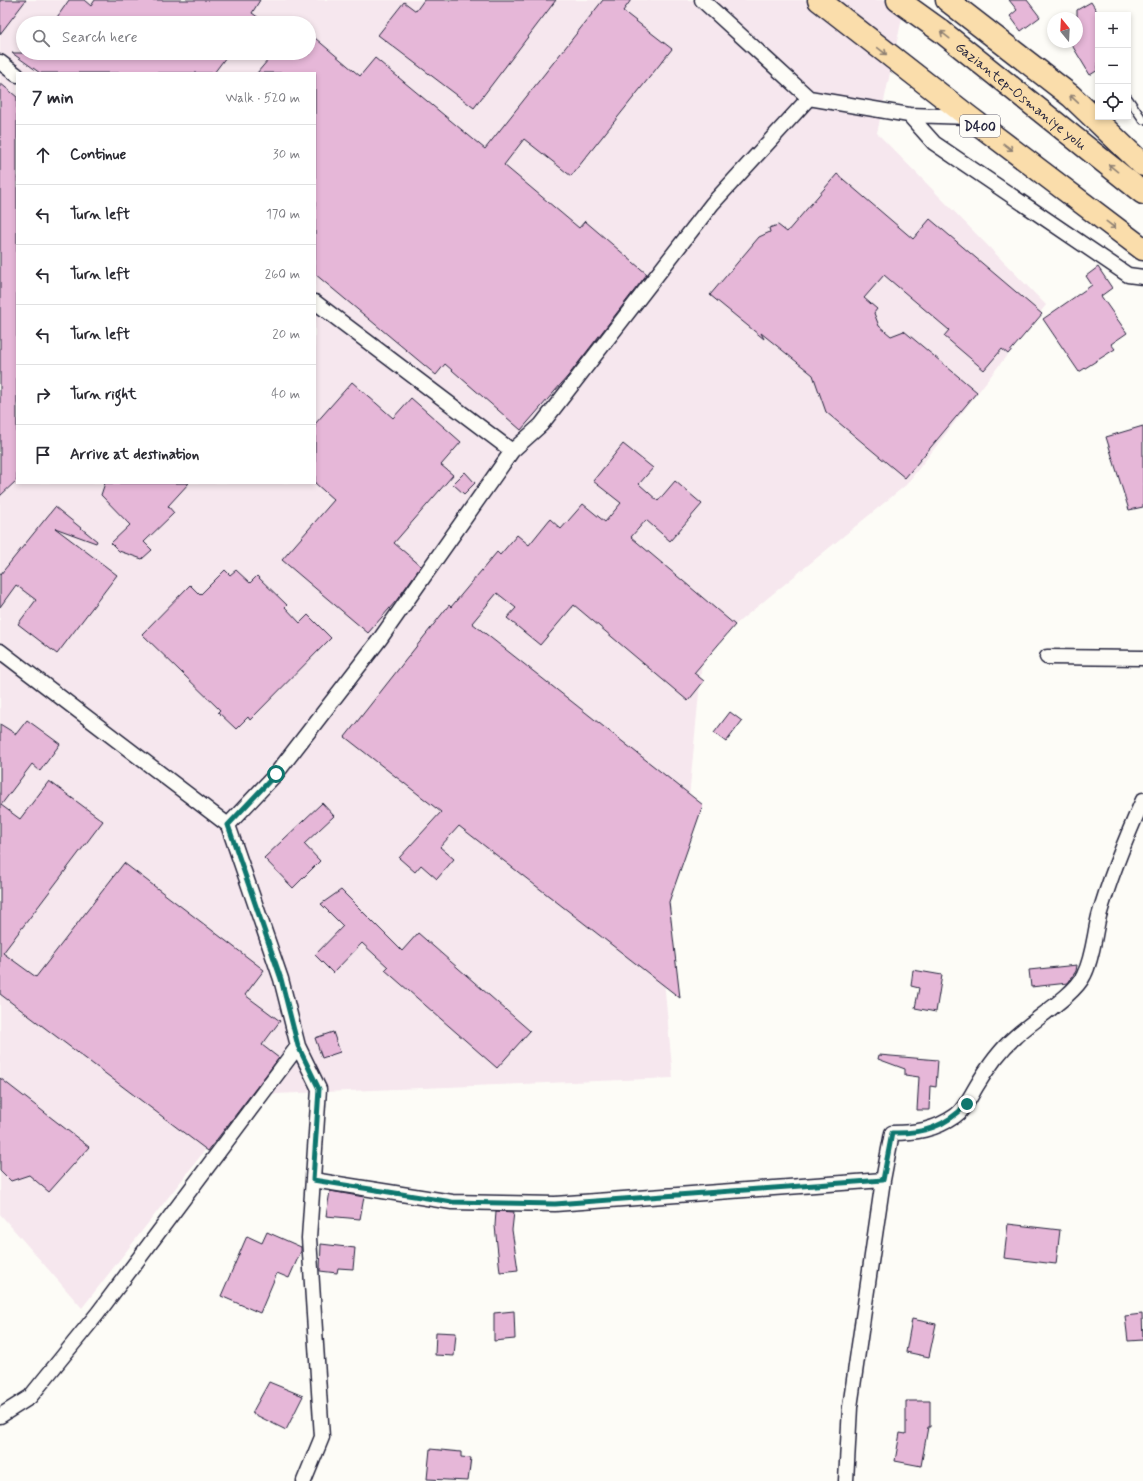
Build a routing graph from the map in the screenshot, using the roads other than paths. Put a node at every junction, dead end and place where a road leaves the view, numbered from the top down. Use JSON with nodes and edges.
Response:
{"nodes":[{"id":1,"x":702,"y":0,"type":"edge"},
{"id":2,"x":805,"y":0,"type":"edge"},
{"id":3,"x":819,"y":0,"type":"edge"},
{"id":4,"x":898,"y":0,"type":"edge"},
{"id":5,"x":947,"y":0,"type":"edge"},
{"id":6,"x":858,"y":32,"type":"junction"},
{"id":7,"x":0,"y":62,"type":"edge"},
{"id":8,"x":16,"y":74,"type":"edge"},
{"id":9,"x":809,"y":98,"type":"junction"},
{"id":10,"x":1131,"y":102,"type":"edge"},
{"id":11,"x":909,"y":115,"type":"junction"},
{"id":12,"x":969,"y":117,"type":"junction"},
{"id":13,"x":1143,"y":120,"type":"edge"},
{"id":14,"x":1143,"y":165,"type":"edge"},
{"id":15,"x":1143,"y":193,"type":"edge"},
{"id":16,"x":1143,"y":249,"type":"edge"},
{"id":17,"x":1143,"y":277,"type":"edge"},
{"id":18,"x":316,"y":303,"type":"edge"},
{"id":19,"x":512,"y":451,"type":"junction"},
{"id":20,"x":0,"y":651,"type":"edge"},
{"id":21,"x":1047,"y":657,"type":"dead end"},
{"id":22,"x":1143,"y":658,"type":"edge"},
{"id":23,"x":1143,"y":800,"type":"edge"},
{"id":24,"x":228,"y":825,"type":"junction"},
{"id":25,"x":298,"y":1046,"type":"junction"},
{"id":26,"x":313,"y":1180,"type":"junction"},
{"id":27,"x":883,"y":1180,"type":"junction"},
{"id":28,"x":0,"y":1416,"type":"edge"},
{"id":29,"x":304,"y":1481,"type":"edge"},
{"id":30,"x":846,"y":1481,"type":"edge"}],
"edges":[{"from":1,"to":9,"type":"street"},
{"from":2,"to":6,"type":"highway","number":"D400"},
{"from":3,"to":6,"type":"highway","number":"D400"},
{"from":15,"to":4,"type":"highway","name":"Gaziantep-Osmaniye yolu","one_way":true},
{"from":14,"to":5,"type":"highway","one_way":true},
{"from":6,"to":12,"type":"highway","number":"D400","one_way":true},
{"from":7,"to":8,"type":"street"},
{"from":9,"to":11,"type":"street"},
{"from":9,"to":19,"type":"street"},
{"from":10,"to":13,"type":"lane"},
{"from":11,"to":12,"type":"street"},
{"from":11,"to":17,"type":"street"},
{"from":12,"to":16,"type":"highway","number":"D400","one_way":true},
{"from":18,"to":19,"type":"street"},
{"from":19,"to":24,"type":"street"},
{"from":20,"to":24,"type":"street"},
{"from":21,"to":22,"type":"street"},
{"from":23,"to":27,"type":"street"},
{"from":24,"to":25,"type":"street"},
{"from":25,"to":26,"type":"street"},
{"from":25,"to":28,"type":"street"},
{"from":26,"to":27,"type":"street"},
{"from":26,"to":29,"type":"street"},
{"from":27,"to":30,"type":"street"}]}
